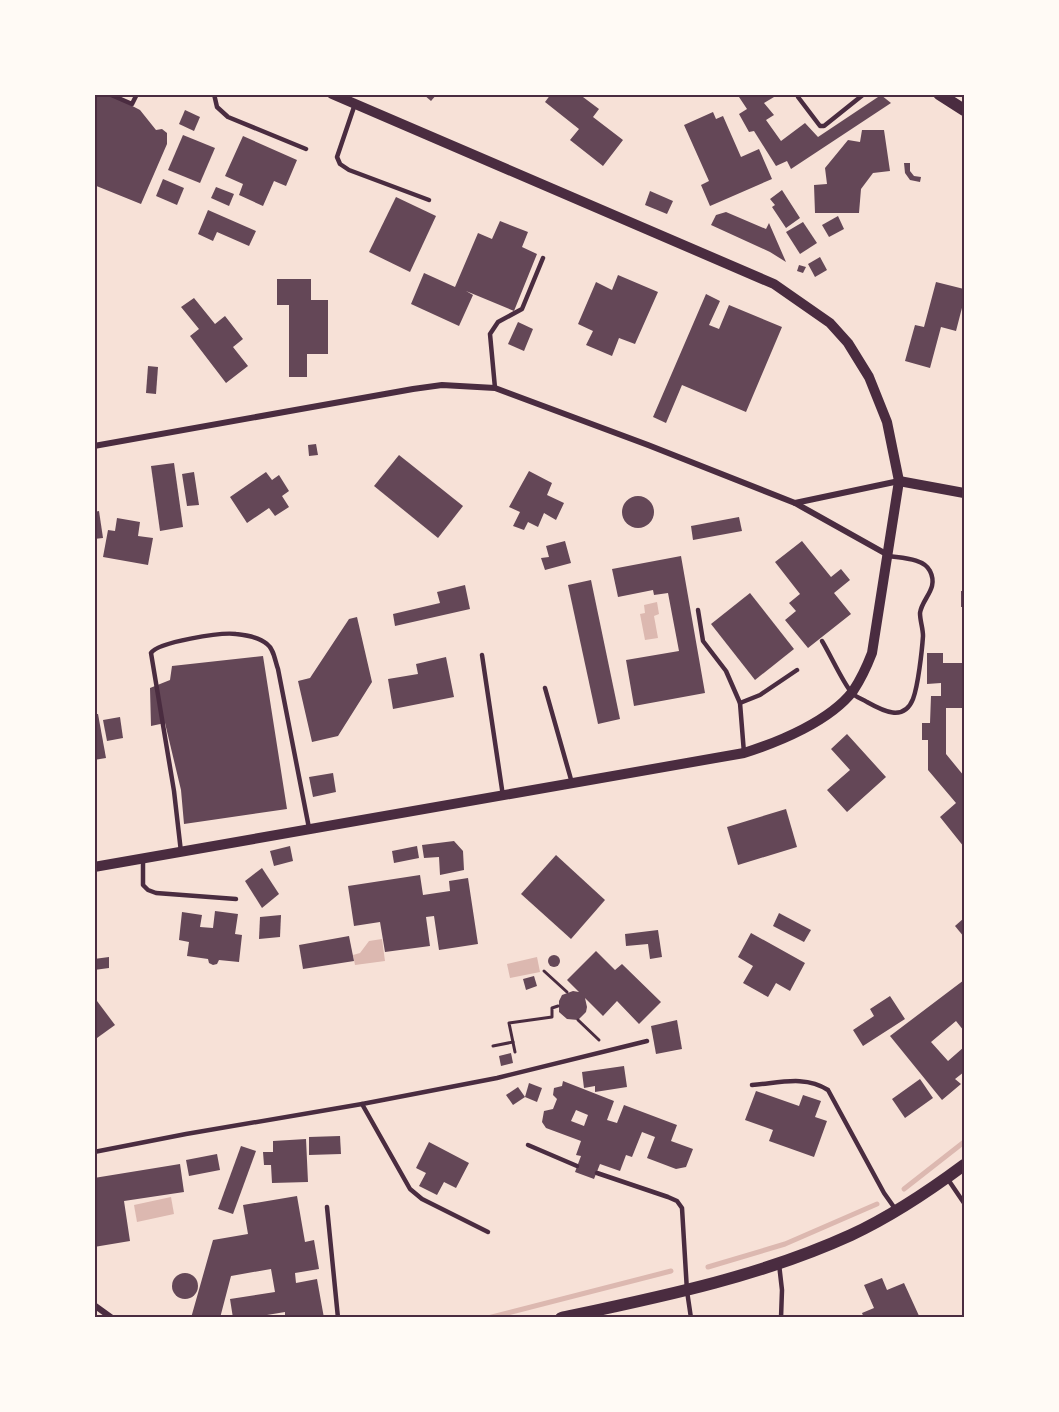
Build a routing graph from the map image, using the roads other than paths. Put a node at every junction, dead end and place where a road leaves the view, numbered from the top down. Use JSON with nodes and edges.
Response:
{"nodes":[{"id":1,"x":109,"y":94,"type":"edge"},
{"id":2,"x":137,"y":94,"type":"edge"},
{"id":3,"x":213,"y":94,"type":"edge"},
{"id":4,"x":332,"y":94,"type":"edge"},
{"id":5,"x":864,"y":94,"type":"edge"},
{"id":6,"x":939,"y":94,"type":"edge"},
{"id":7,"x":798,"y":97,"type":"dead end"},
{"id":8,"x":355,"y":104,"type":"junction"},
{"id":9,"x":964,"y":110,"type":"edge"},
{"id":10,"x":306,"y":149,"type":"dead end"},
{"id":11,"x":429,"y":200,"type":"dead end"},
{"id":12,"x":543,"y":258,"type":"dead end"},
{"id":13,"x":495,"y":388,"type":"junction"},
{"id":14,"x":94,"y":446,"type":"edge"},
{"id":15,"x":899,"y":481,"type":"junction"},
{"id":16,"x":964,"y":493,"type":"edge"},
{"id":17,"x":795,"y":503,"type":"junction"},
{"id":18,"x":889,"y":556,"type":"junction"},
{"id":19,"x":698,"y":610,"type":"dead end"},
{"id":20,"x":822,"y":641,"type":"dead end"},
{"id":21,"x":482,"y":655,"type":"dead end"},
{"id":22,"x":797,"y":670,"type":"dead end"},
{"id":23,"x":545,"y":688,"type":"dead end"},
{"id":24,"x":851,"y":693,"type":"junction"},
{"id":25,"x":740,"y":703,"type":"junction"},
{"id":26,"x":744,"y":753,"type":"junction"},
{"id":27,"x":572,"y":783,"type":"junction"},
{"id":28,"x":503,"y":795,"type":"junction"},
{"id":29,"x":309,"y":829,"type":"junction"},
{"id":30,"x":182,"y":852,"type":"junction"},
{"id":31,"x":144,"y":859,"type":"junction"},
{"id":32,"x":94,"y":867,"type":"edge"},
{"id":33,"x":236,"y":899,"type":"dead end"},
{"id":34,"x":647,"y":1041,"type":"dead end"},
{"id":35,"x":752,"y":1085,"type":"dead end"},
{"id":36,"x":362,"y":1104,"type":"junction"},
{"id":37,"x":528,"y":1144,"type":"dead end"},
{"id":38,"x":94,"y":1152,"type":"edge"},
{"id":39,"x":964,"y":1165,"type":"edge"},
{"id":40,"x":578,"y":1166,"type":"dead end"},
{"id":41,"x":597,"y":1173,"type":"dead end"},
{"id":42,"x":947,"y":1178,"type":"junction"},
{"id":43,"x":964,"y":1203,"type":"edge"},
{"id":44,"x":327,"y":1207,"type":"dead end"},
{"id":45,"x":896,"y":1210,"type":"junction"},
{"id":46,"x":488,"y":1232,"type":"dead end"},
{"id":47,"x":778,"y":1264,"type":"junction"},
{"id":48,"x":687,"y":1291,"type":"junction"},
{"id":49,"x":94,"y":1305,"type":"edge"},
{"id":50,"x":112,"y":1317,"type":"edge"},
{"id":51,"x":338,"y":1317,"type":"edge"},
{"id":52,"x":561,"y":1317,"type":"edge"},
{"id":53,"x":691,"y":1317,"type":"edge"},
{"id":54,"x":781,"y":1317,"type":"edge"}],
"edges":[{"from":1,"to":2,"type":"lane"},
{"from":3,"to":10,"type":"lane"},
{"from":4,"to":8,"type":"street"},
{"from":5,"to":7,"type":"lane"},
{"from":6,"to":9,"type":"main road"},
{"from":8,"to":11,"type":"lane"},
{"from":8,"to":15,"type":"street"},
{"from":12,"to":13,"type":"lane"},
{"from":13,"to":14,"type":"street"},
{"from":13,"to":17,"type":"street"},
{"from":15,"to":16,"type":"street"},
{"from":15,"to":17,"type":"street"},
{"from":15,"to":18,"type":"street"},
{"from":17,"to":18,"type":"street"},
{"from":18,"to":24,"type":"street"},
{"from":18,"to":24,"type":"lane"},
{"from":19,"to":25,"type":"lane"},
{"from":20,"to":24,"type":"lane"},
{"from":21,"to":28,"type":"lane"},
{"from":22,"to":25,"type":"lane"},
{"from":23,"to":27,"type":"lane"},
{"from":24,"to":26,"type":"street"},
{"from":25,"to":26,"type":"lane"},
{"from":26,"to":27,"type":"street"},
{"from":27,"to":28,"type":"street"},
{"from":28,"to":29,"type":"street"},
{"from":29,"to":30,"type":"street"},
{"from":29,"to":30,"type":"lane"},
{"from":30,"to":31,"type":"street"},
{"from":31,"to":32,"type":"street"},
{"from":31,"to":33,"type":"lane"},
{"from":34,"to":36,"type":"lane"},
{"from":35,"to":45,"type":"lane"},
{"from":36,"to":38,"type":"lane"},
{"from":36,"to":46,"type":"lane"},
{"from":37,"to":40,"type":"lane"},
{"from":39,"to":42,"type":"main road"},
{"from":41,"to":48,"type":"lane"},
{"from":42,"to":43,"type":"lane"},
{"from":42,"to":45,"type":"main road"},
{"from":44,"to":51,"type":"lane"},
{"from":45,"to":47,"type":"main road"},
{"from":47,"to":48,"type":"main road"},
{"from":47,"to":54,"type":"lane"},
{"from":48,"to":52,"type":"main road"},
{"from":48,"to":53,"type":"lane"},
{"from":49,"to":50,"type":"street"}]}
